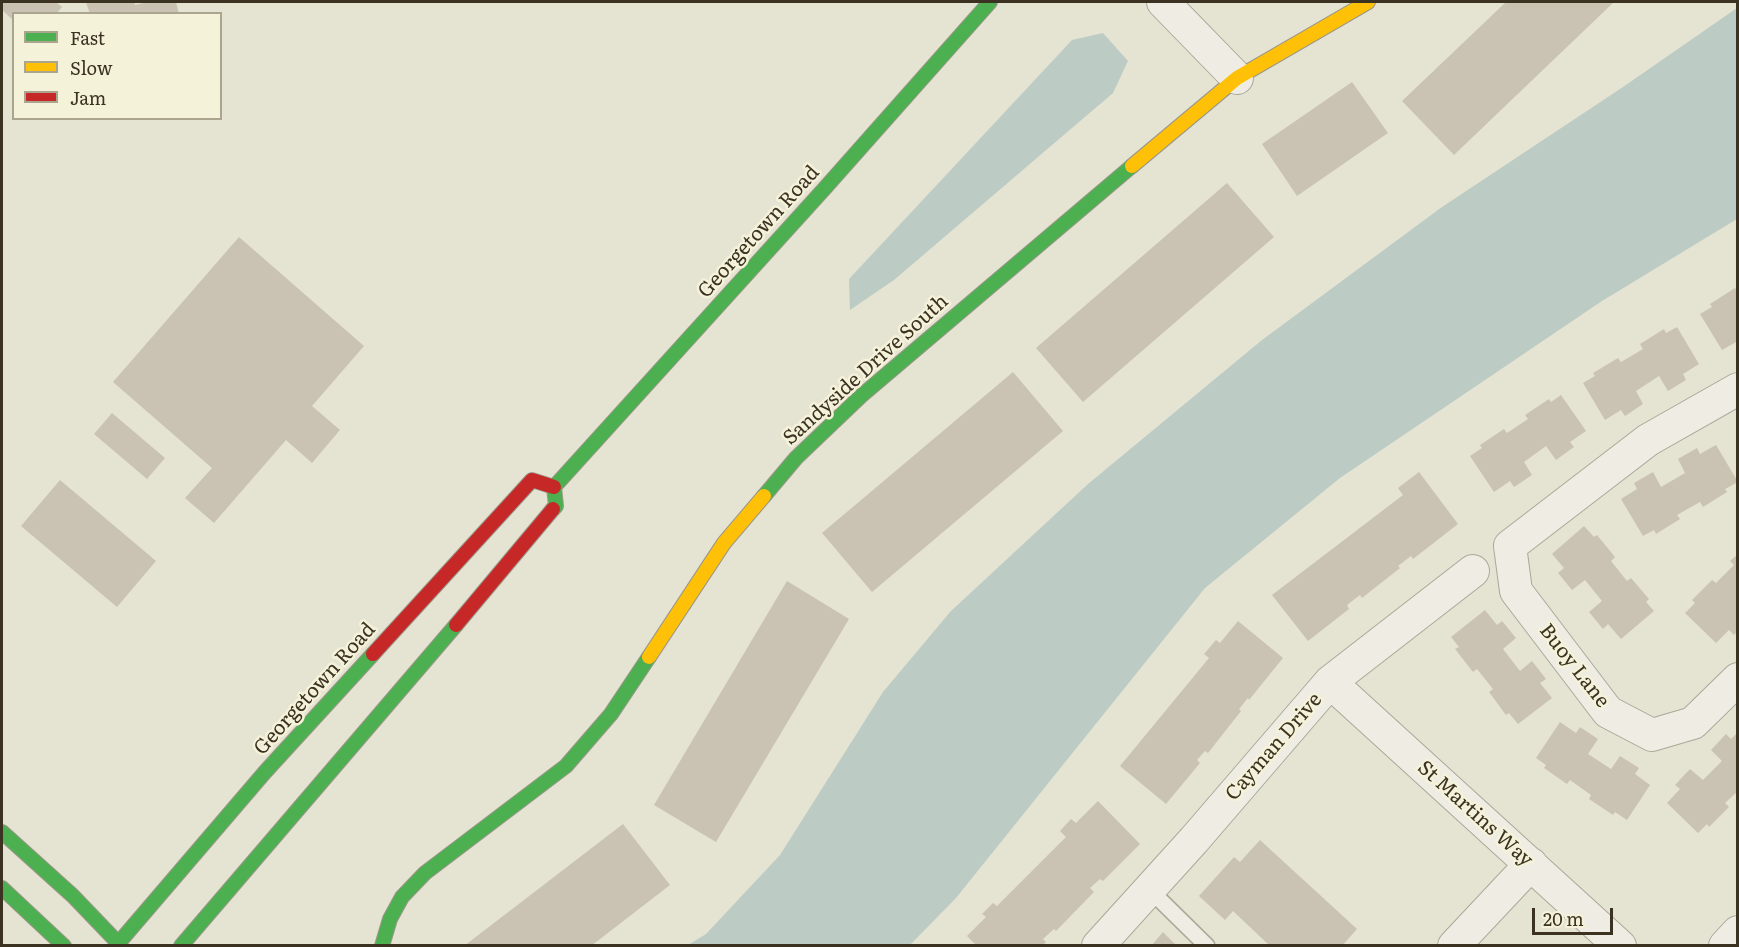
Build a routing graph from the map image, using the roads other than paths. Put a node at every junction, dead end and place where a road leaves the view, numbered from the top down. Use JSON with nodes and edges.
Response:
{"nodes":[{"id":1,"x":990,"y":2,"type":"edge"},
{"id":2,"x":1162,"y":2,"type":"edge"},
{"id":3,"x":1368,"y":2,"type":"edge"},
{"id":4,"x":1237,"y":78,"type":"junction"},
{"id":5,"x":1737,"y":389,"type":"edge"},
{"id":6,"x":554,"y":487,"type":"junction"},
{"id":7,"x":1473,"y":571,"type":"dead end"},
{"id":8,"x":1737,"y":678,"type":"edge"},
{"id":9,"x":1330,"y":682,"type":"junction"},
{"id":10,"x":2,"y":832,"type":"edge"},
{"id":11,"x":1531,"y":864,"type":"junction"},
{"id":12,"x":2,"y":888,"type":"edge"},
{"id":13,"x":1149,"y":890,"type":"junction"},
{"id":14,"x":1737,"y":932,"type":"edge"},
{"id":15,"x":64,"y":945,"type":"edge"},
{"id":16,"x":118,"y":945,"type":"edge"},
{"id":17,"x":181,"y":945,"type":"edge"},
{"id":18,"x":382,"y":945,"type":"edge"},
{"id":19,"x":1098,"y":945,"type":"edge"},
{"id":20,"x":1207,"y":945,"type":"edge"},
{"id":21,"x":1454,"y":945,"type":"edge"},
{"id":22,"x":1620,"y":945,"type":"edge"},
{"id":23,"x":1725,"y":945,"type":"edge"}],
"edges":[{"from":1,"to":6,"type":"main road","name":"Georgetown Road"},
{"from":2,"to":4,"type":"street"},
{"from":3,"to":4,"type":"main road","name":"Sandyside Drive South"},
{"from":4,"to":18,"type":"main road","name":"Sandyside Drive South"},
{"from":5,"to":8,"type":"street","name":"Buoy Lane"},
{"from":6,"to":16,"type":"main road","name":"Georgetown Road"},
{"from":6,"to":17,"type":"main road"},
{"from":7,"to":9,"type":"street","name":"Cayman Drive"},
{"from":9,"to":11,"type":"street","name":"St Martins Way"},
{"from":9,"to":13,"type":"street","name":"Cayman Drive"},
{"from":10,"to":16,"type":"main road"},
{"from":11,"to":21,"type":"street"},
{"from":11,"to":22,"type":"street","name":"St Martins Way"},
{"from":12,"to":15,"type":"main road"},
{"from":13,"to":19,"type":"street","name":"Cayman Drive"},
{"from":13,"to":20,"type":"lane"},
{"from":14,"to":23,"type":"street"}]}
